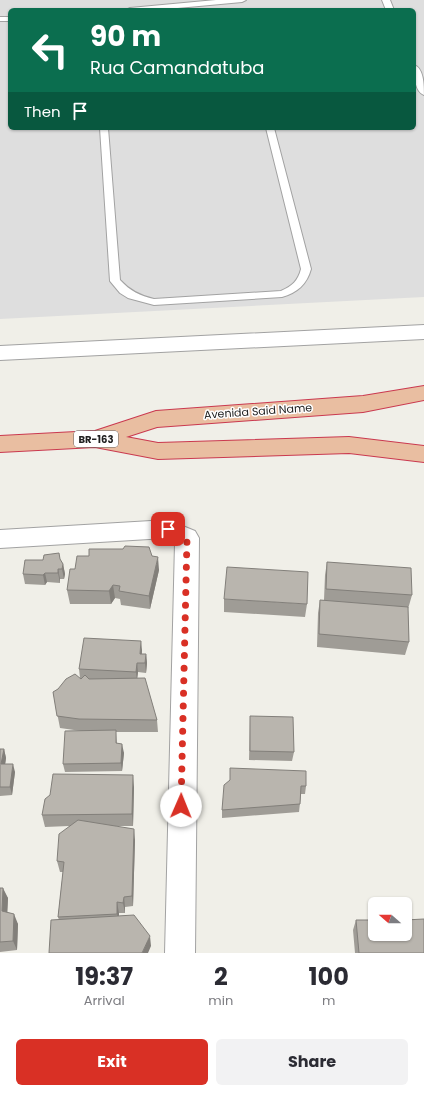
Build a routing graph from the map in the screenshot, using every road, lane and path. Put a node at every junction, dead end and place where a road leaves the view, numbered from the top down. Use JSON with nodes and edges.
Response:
{"nodes":[{"id":1,"x":238,"y":0,"type":"edge"},
{"id":2,"x":242,"y":0,"type":"edge"},
{"id":3,"x":152,"y":8,"type":"edge"},
{"id":4,"x":416,"y":72,"type":"edge"},
{"id":5,"x":424,"y":92,"type":"edge"},
{"id":6,"x":104,"y":130,"type":"edge"},
{"id":7,"x":271,"y":130,"type":"edge"},
{"id":8,"x":424,"y":332,"type":"edge"},
{"id":9,"x":0,"y":353,"type":"edge"},
{"id":10,"x":424,"y":393,"type":"edge"},
{"id":11,"x":95,"y":439,"type":"junction"},
{"id":12,"x":0,"y":444,"type":"edge"},
{"id":13,"x":424,"y":454,"type":"edge"},
{"id":14,"x":0,"y":540,"type":"edge"},
{"id":15,"x":180,"y":953,"type":"edge"}],
"edges":[{"from":1,"to":2,"type":"lane"},
{"from":1,"to":3,"type":"lane"},
{"from":4,"to":5,"type":"lane"},
{"from":6,"to":7,"type":"lane"},
{"from":8,"to":9,"type":"street"},
{"from":10,"to":11,"type":"highway","name":"Avenida Said Name","number":"BR-163"},
{"from":11,"to":12,"type":"highway","name":"Avenida Said Name","number":"BR-163"},
{"from":11,"to":13,"type":"highway","name":"Avenida Said Name","number":"BR-163"},
{"from":14,"to":15,"type":"street"}]}
